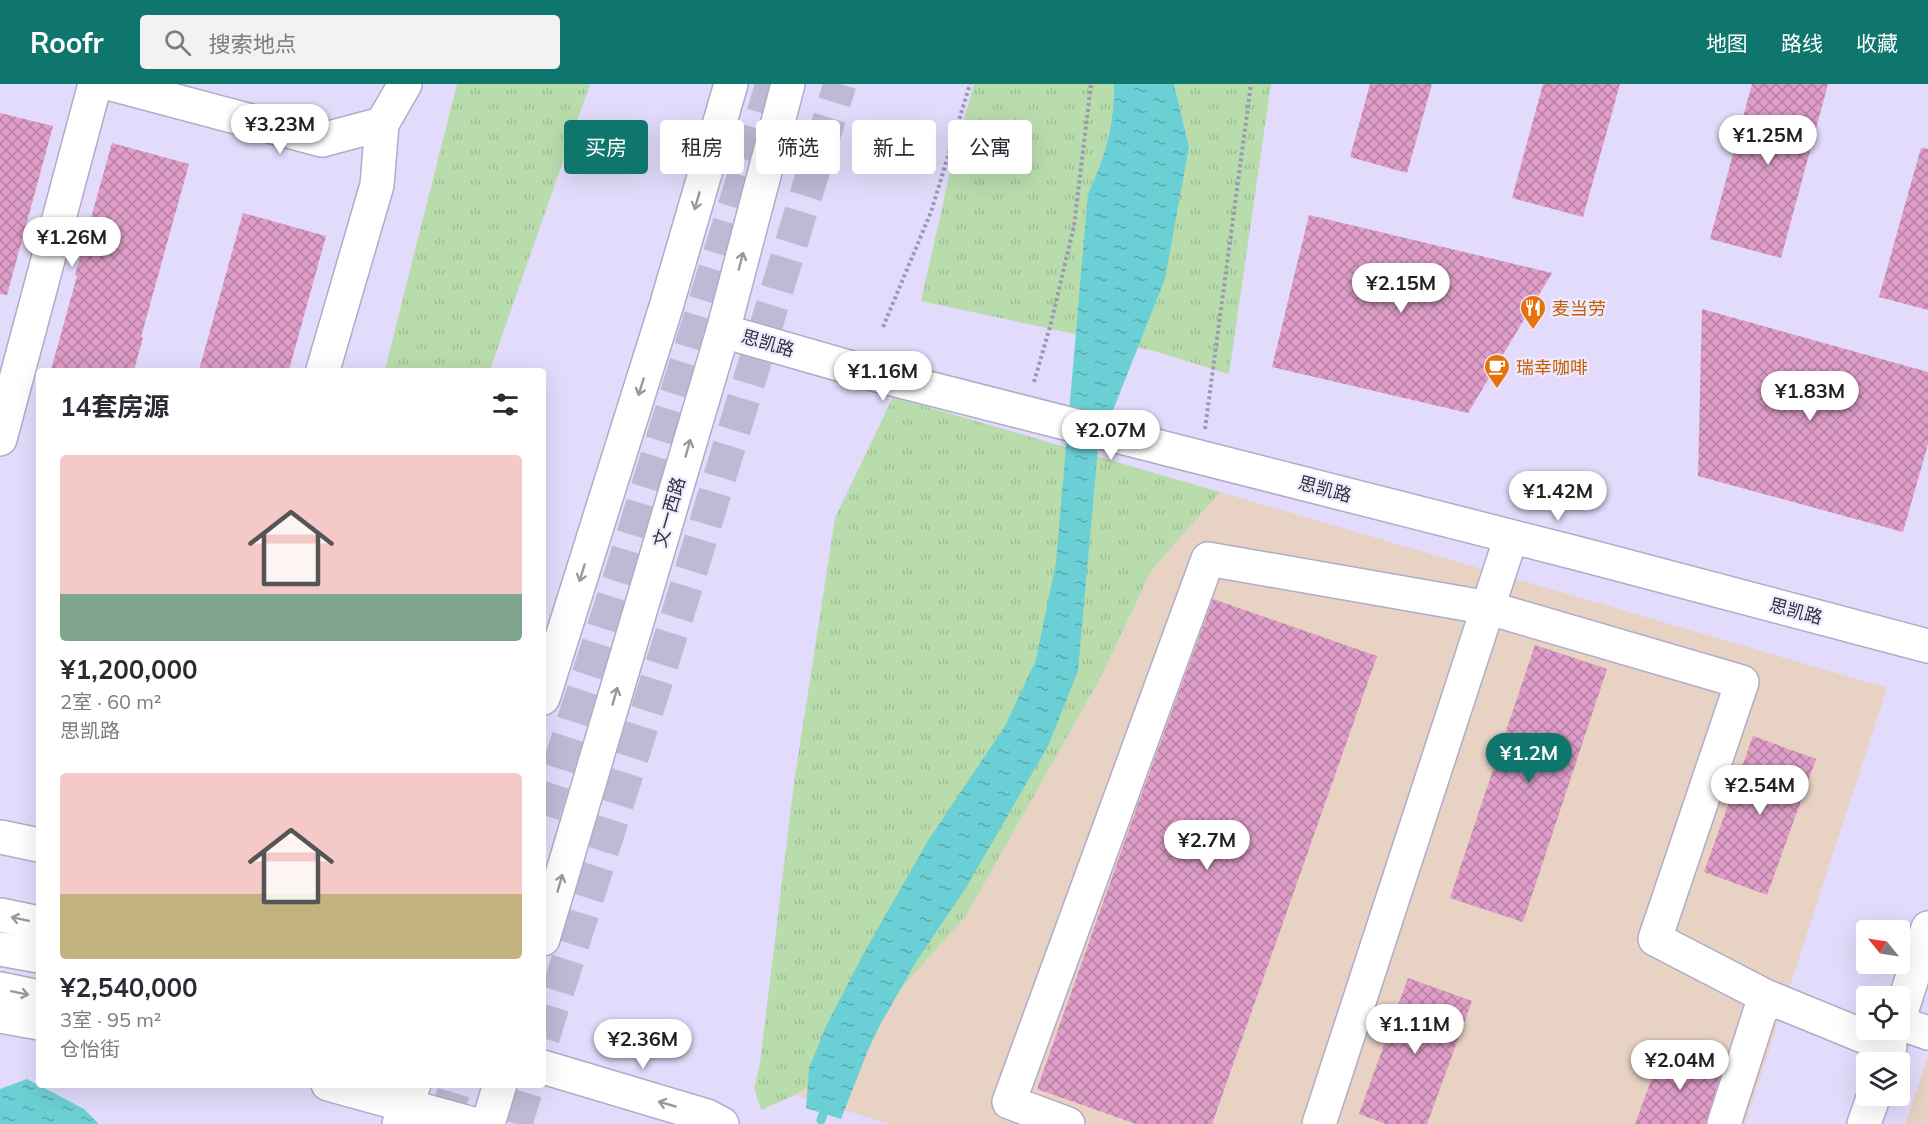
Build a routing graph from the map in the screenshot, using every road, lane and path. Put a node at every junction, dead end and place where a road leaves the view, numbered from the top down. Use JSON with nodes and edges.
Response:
{"nodes":[{"id":1,"x":95,"y":84,"type":"edge"},
{"id":2,"x":112,"y":84,"type":"edge"},
{"id":3,"x":405,"y":84,"type":"edge"},
{"id":4,"x":731,"y":84,"type":"edge"},
{"id":5,"x":788,"y":84,"type":"edge"},
{"id":6,"x":970,"y":84,"type":"edge"},
{"id":7,"x":1091,"y":84,"type":"edge"},
{"id":8,"x":1251,"y":84,"type":"edge"},
{"id":9,"x":382,"y":124,"type":"junction"},
{"id":10,"x":883,"y":327,"type":"dead end"},
{"id":11,"x":723,"y":331,"type":"junction"},
{"id":12,"x":323,"y":368,"type":"edge"},
{"id":13,"x":1025,"y":412,"type":"junction"},
{"id":14,"x":0,"y":439,"type":"edge"},
{"id":15,"x":1189,"y":454,"type":"junction"},
{"id":16,"x":1511,"y":537,"type":"junction"},
{"id":17,"x":1489,"y":608,"type":"junction"},
{"id":18,"x":1928,"y":646,"type":"edge"},
{"id":19,"x":546,"y":688,"type":"edge"},
{"id":20,"x":0,"y":837,"type":"edge"},
{"id":21,"x":36,"y":844,"type":"edge"},
{"id":22,"x":0,"y":915,"type":"edge"},
{"id":23,"x":36,"y":922,"type":"edge"},
{"id":24,"x":1928,"y":928,"type":"edge"},
{"id":25,"x":546,"y":929,"type":"edge"},
{"id":26,"x":0,"y":949,"type":"edge"},
{"id":27,"x":36,"y":955,"type":"edge"},
{"id":28,"x":1910,"y":986,"type":"edge"},
{"id":29,"x":0,"y":989,"type":"edge"},
{"id":30,"x":36,"y":996,"type":"edge"},
{"id":31,"x":1765,"y":996,"type":"junction"},
{"id":32,"x":0,"y":1016,"type":"edge"},
{"id":33,"x":36,"y":1022,"type":"edge"},
{"id":34,"x":1856,"y":1024,"type":"edge"},
{"id":35,"x":1928,"y":1033,"type":"edge"},
{"id":36,"x":1910,"y":1035,"type":"edge"},
{"id":37,"x":546,"y":1068,"type":"edge"},
{"id":38,"x":343,"y":1088,"type":"edge"},
{"id":39,"x":499,"y":1088,"type":"edge"},
{"id":40,"x":406,"y":1105,"type":"edge"},
{"id":41,"x":1870,"y":1106,"type":"edge"},
{"id":42,"x":474,"y":1124,"type":"edge"},
{"id":43,"x":488,"y":1124,"type":"edge"},
{"id":44,"x":722,"y":1124,"type":"edge"},
{"id":45,"x":1068,"y":1124,"type":"edge"},
{"id":46,"x":1319,"y":1124,"type":"edge"},
{"id":47,"x":1724,"y":1124,"type":"edge"},
{"id":48,"x":1864,"y":1124,"type":"edge"}],
"edges":[{"from":1,"to":14,"type":"street"},
{"from":2,"to":9,"type":"street"},
{"from":3,"to":9,"type":"street"},
{"from":4,"to":19,"type":"street","one_way":true},
{"from":11,"to":5,"type":"street","name":"文一西路","one_way":true},
{"from":6,"to":10,"type":"path"},
{"from":7,"to":13,"type":"path"},
{"from":8,"to":15,"type":"path"},
{"from":9,"to":12,"type":"street"},
{"from":11,"to":13,"type":"street","name":"思凯路"},
{"from":25,"to":11,"type":"street","name":"文一西路","one_way":true},
{"from":13,"to":15,"type":"street","name":"思凯路"},
{"from":15,"to":16,"type":"street","name":"思凯路"},
{"from":16,"to":17,"type":"street"},
{"from":16,"to":18,"type":"street","name":"思凯路"},
{"from":17,"to":31,"type":"street"},
{"from":17,"to":45,"type":"street"},
{"from":17,"to":46,"type":"street"},
{"from":20,"to":21,"type":"street"},
{"from":23,"to":22,"type":"street","one_way":true},
{"from":24,"to":28,"type":"street"},
{"from":26,"to":27,"type":"street"},
{"from":29,"to":30,"type":"street","one_way":true},
{"from":31,"to":34,"type":"street"},
{"from":31,"to":47,"type":"street"},
{"from":32,"to":33,"type":"street"},
{"from":35,"to":36,"type":"street"},
{"from":44,"to":37,"type":"street","one_way":true},
{"from":38,"to":40,"type":"street"},
{"from":39,"to":43,"type":"street"},
{"from":40,"to":42,"type":"street"},
{"from":41,"to":48,"type":"street"}]}
